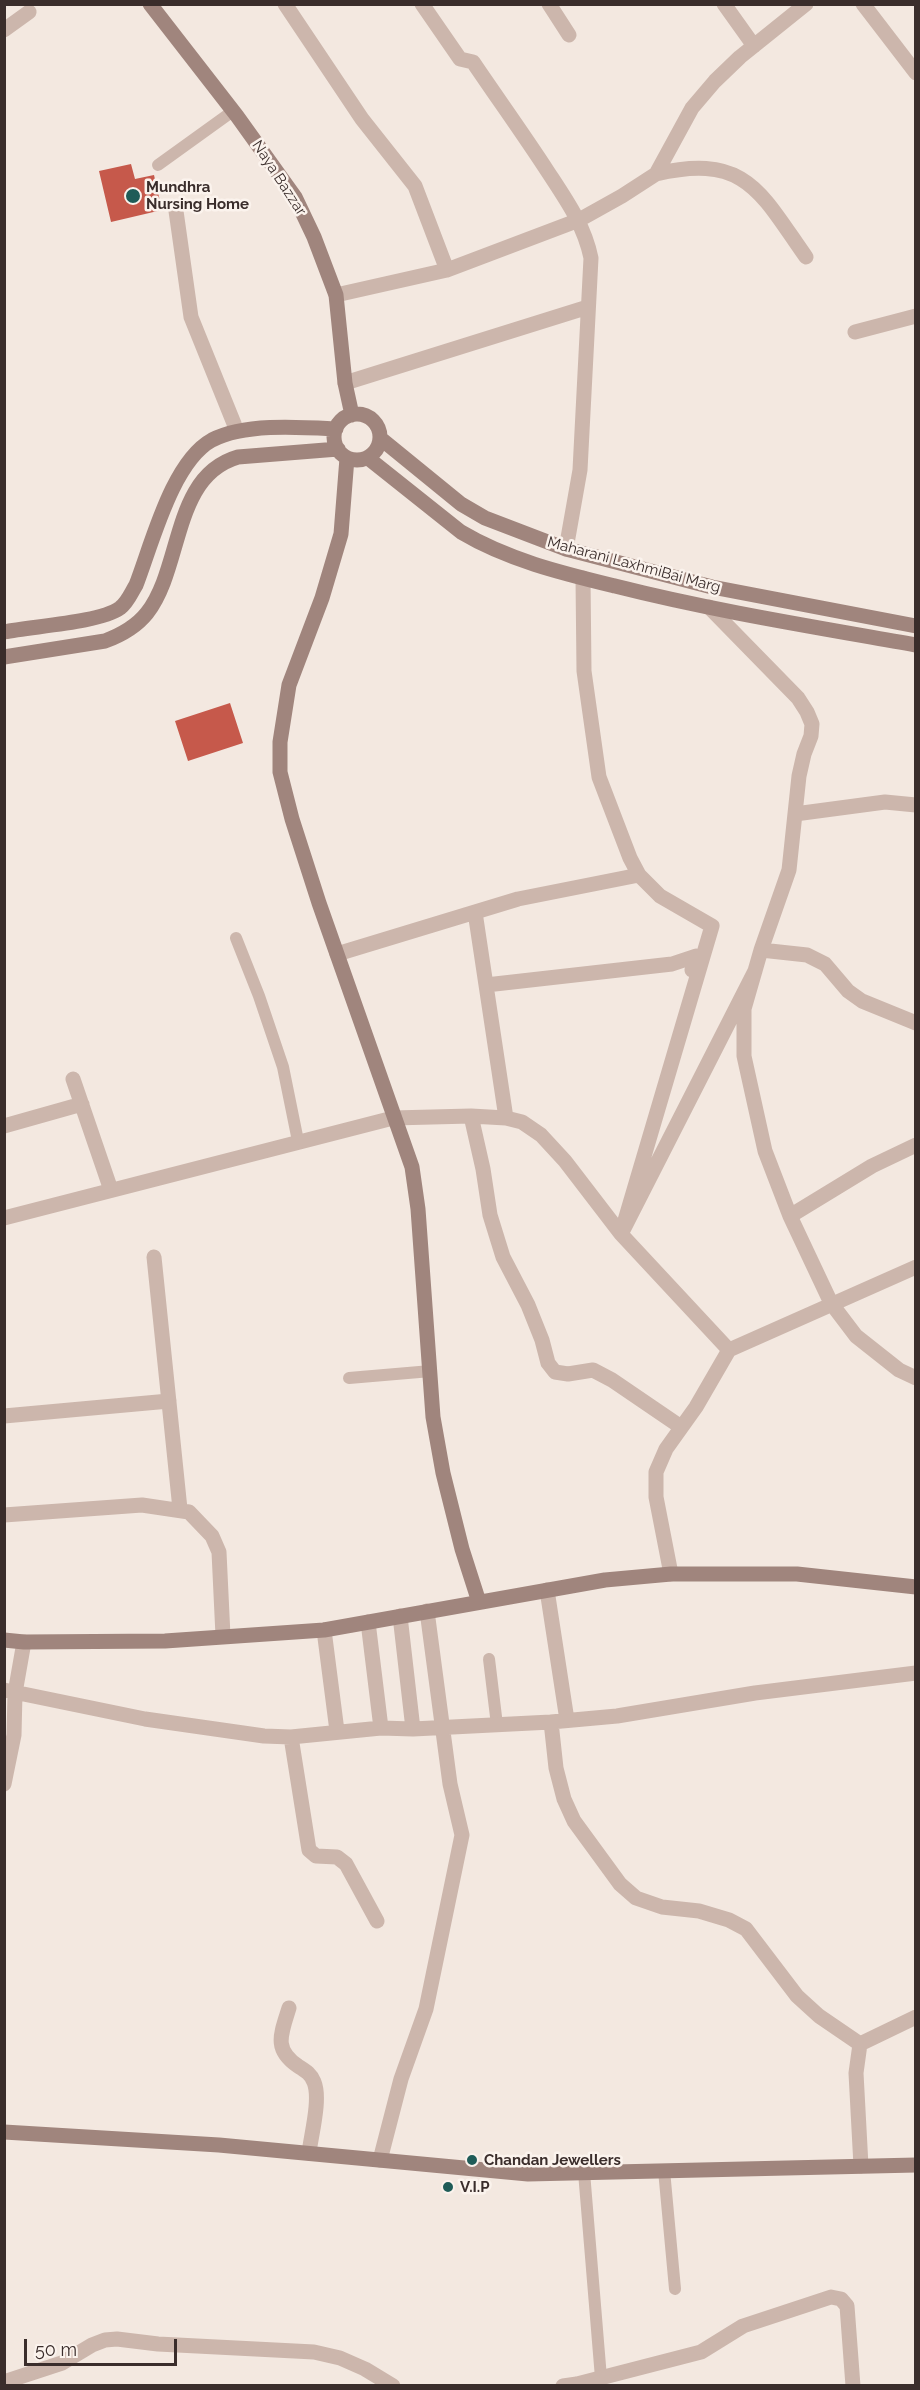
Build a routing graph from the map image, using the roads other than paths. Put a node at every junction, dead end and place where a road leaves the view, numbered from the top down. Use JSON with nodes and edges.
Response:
{"nodes":[{"id":1,"x":150,"y":4,"type":"edge"},
{"id":2,"x":285,"y":4,"type":"edge"},
{"id":3,"x":422,"y":4,"type":"edge"},
{"id":4,"x":549,"y":4,"type":"edge"},
{"id":5,"x":724,"y":4,"type":"edge"},
{"id":6,"x":806,"y":4,"type":"edge"},
{"id":7,"x":863,"y":4,"type":"edge"},
{"id":8,"x":29,"y":12,"type":"dead end"},
{"id":9,"x":4,"y":30,"type":"edge"},
{"id":10,"x":569,"y":34,"type":"dead end"},
{"id":11,"x":754,"y":46,"type":"junction"},
{"id":12,"x":915,"y":73,"type":"edge"},
{"id":13,"x":233,"y":111,"type":"junction"},
{"id":14,"x":158,"y":165,"type":"dead end"},
{"id":15,"x":656,"y":174,"type":"junction"},
{"id":16,"x":176,"y":211,"type":"dead end"},
{"id":17,"x":579,"y":220,"type":"junction"},
{"id":18,"x":806,"y":257,"type":"dead end"},
{"id":19,"x":447,"y":270,"type":"junction"},
{"id":20,"x":336,"y":295,"type":"junction"},
{"id":21,"x":588,"y":307,"type":"junction"},
{"id":22,"x":915,"y":316,"type":"edge"},
{"id":23,"x":855,"y":332,"type":"dead end"},
{"id":24,"x":345,"y":383,"type":"junction"},
{"id":25,"x":352,"y":415,"type":"junction"},
{"id":26,"x":336,"y":429,"type":"junction"},
{"id":27,"x":237,"y":431,"type":"junction"},
{"id":28,"x":380,"y":438,"type":"junction"},
{"id":29,"x":343,"y":454,"type":"junction"},
{"id":30,"x":368,"y":458,"type":"junction"},
{"id":31,"x":566,"y":549,"type":"junction"},
{"id":32,"x":583,"y":578,"type":"junction"},
{"id":33,"x":709,"y":607,"type":"junction"},
{"id":34,"x":915,"y":626,"type":"edge"},
{"id":35,"x":4,"y":632,"type":"edge"},
{"id":36,"x":915,"y":645,"type":"edge"},
{"id":37,"x":4,"y":657,"type":"edge"},
{"id":38,"x":915,"y":805,"type":"edge"},
{"id":39,"x":795,"y":814,"type":"junction"},
{"id":40,"x":639,"y":875,"type":"junction"},
{"id":41,"x":475,"y":912,"type":"junction"},
{"id":42,"x":236,"y":938,"type":"dead end"},
{"id":43,"x":761,"y":950,"type":"junction"},
{"id":44,"x":337,"y":954,"type":"junction"},
{"id":45,"x":755,"y":971,"type":"junction"},
{"id":46,"x":486,"y":985,"type":"junction"},
{"id":47,"x":915,"y":1023,"type":"edge"},
{"id":48,"x":73,"y":1079,"type":"dead end"},
{"id":49,"x":82,"y":1104,"type":"junction"},
{"id":50,"x":471,"y":1116,"type":"junction"},
{"id":51,"x":393,"y":1118,"type":"junction"},
{"id":52,"x":506,"y":1118,"type":"junction"},
{"id":53,"x":4,"y":1126,"type":"edge"},
{"id":54,"x":298,"y":1141,"type":"junction"},
{"id":55,"x":915,"y":1145,"type":"edge"},
{"id":56,"x":111,"y":1190,"type":"junction"},
{"id":57,"x":790,"y":1216,"type":"junction"},
{"id":58,"x":4,"y":1218,"type":"edge"},
{"id":59,"x":621,"y":1234,"type":"junction"},
{"id":60,"x":154,"y":1257,"type":"dead end"},
{"id":61,"x":915,"y":1267,"type":"edge"},
{"id":62,"x":831,"y":1304,"type":"junction"},
{"id":63,"x":729,"y":1350,"type":"junction"},
{"id":64,"x":431,"y":1371,"type":"junction"},
{"id":65,"x":350,"y":1378,"type":"dead end"},
{"id":66,"x":915,"y":1378,"type":"edge"},
{"id":67,"x":169,"y":1401,"type":"junction"},
{"id":68,"x":4,"y":1416,"type":"edge"},
{"id":69,"x":681,"y":1427,"type":"junction"},
{"id":70,"x":180,"y":1509,"type":"junction"},
{"id":71,"x":4,"y":1515,"type":"edge"},
{"id":72,"x":671,"y":1574,"type":"junction"},
{"id":73,"x":915,"y":1587,"type":"edge"},
{"id":74,"x":547,"y":1590,"type":"junction"},
{"id":75,"x":479,"y":1602,"type":"junction"},
{"id":76,"x":427,"y":1611,"type":"junction"},
{"id":77,"x":400,"y":1616,"type":"junction"},
{"id":78,"x":368,"y":1622,"type":"junction"},
{"id":79,"x":324,"y":1630,"type":"junction"},
{"id":80,"x":223,"y":1636,"type":"junction"},
{"id":81,"x":4,"y":1640,"type":"edge"},
{"id":82,"x":24,"y":1642,"type":"junction"},
{"id":83,"x":489,"y":1659,"type":"dead end"},
{"id":84,"x":915,"y":1673,"type":"edge"},
{"id":85,"x":10,"y":1691,"type":"edge"},
{"id":86,"x":567,"y":1720,"type":"junction"},
{"id":87,"x":551,"y":1722,"type":"junction"},
{"id":88,"x":496,"y":1725,"type":"junction"},
{"id":89,"x":442,"y":1727,"type":"junction"},
{"id":90,"x":381,"y":1728,"type":"junction"},
{"id":91,"x":413,"y":1729,"type":"junction"},
{"id":92,"x":337,"y":1731,"type":"junction"},
{"id":93,"x":291,"y":1737,"type":"junction"},
{"id":94,"x":4,"y":1784,"type":"edge"},
{"id":95,"x":377,"y":1921,"type":"dead end"},
{"id":96,"x":289,"y":2008,"type":"dead end"},
{"id":97,"x":915,"y":2017,"type":"edge"},
{"id":98,"x":860,"y":2044,"type":"junction"},
{"id":99,"x":4,"y":2132,"type":"edge"},
{"id":100,"x":309,"y":2153,"type":"junction"},
{"id":101,"x":380,"y":2160,"type":"junction"},
{"id":102,"x":915,"y":2165,"type":"edge"},
{"id":103,"x":861,"y":2166,"type":"junction"},
{"id":104,"x":664,"y":2170,"type":"junction"},
{"id":105,"x":584,"y":2172,"type":"junction"},
{"id":106,"x":675,"y":2289,"type":"dead end"},
{"id":107,"x":601,"y":2378,"type":"junction"},
{"id":108,"x":4,"y":2382,"type":"edge"},
{"id":109,"x":393,"y":2385,"type":"edge"},
{"id":110,"x":563,"y":2385,"type":"edge"},
{"id":111,"x":854,"y":2385,"type":"edge"}],
"edges":[{"from":1,"to":13,"type":"street","name":"Naya Bazzar"},
{"from":2,"to":19,"type":"street"},
{"from":3,"to":17,"type":"street"},
{"from":4,"to":10,"type":"street"},
{"from":5,"to":11,"type":"street"},
{"from":6,"to":11,"type":"street"},
{"from":7,"to":12,"type":"street"},
{"from":8,"to":9,"type":"street"},
{"from":11,"to":15,"type":"street"},
{"from":13,"to":14,"type":"lane"},
{"from":13,"to":20,"type":"street","name":"Naya Bazzar"},
{"from":15,"to":17,"type":"street"},
{"from":15,"to":18,"type":"street"},
{"from":16,"to":27,"type":"street"},
{"from":17,"to":19,"type":"street"},
{"from":17,"to":21,"type":"street"},
{"from":19,"to":20,"type":"street"},
{"from":20,"to":24,"type":"street","name":"Naya Bazzar"},
{"from":21,"to":24,"type":"street"},
{"from":21,"to":31,"type":"street"},
{"from":22,"to":23,"type":"street"},
{"from":24,"to":25,"type":"street","name":"Naya Bazzar"},
{"from":25,"to":26,"type":"street"},
{"from":25,"to":28,"type":"street"},
{"from":26,"to":27,"type":"street"},
{"from":26,"to":29,"type":"street"},
{"from":27,"to":35,"type":"street"},
{"from":28,"to":30,"type":"street"},
{"from":28,"to":31,"type":"street","name":"Maharani LaxhmiBai Marg"},
{"from":29,"to":30,"type":"street"},
{"from":29,"to":37,"type":"street"},
{"from":29,"to":44,"type":"street"},
{"from":30,"to":32,"type":"street"},
{"from":31,"to":34,"type":"street","name":"Maharani LaxhmiBai Marg"},
{"from":32,"to":33,"type":"street"},
{"from":32,"to":40,"type":"street"},
{"from":33,"to":36,"type":"street"},
{"from":33,"to":39,"type":"street"},
{"from":38,"to":39,"type":"street"},
{"from":39,"to":43,"type":"street"},
{"from":40,"to":41,"type":"street"},
{"from":40,"to":59,"type":"street"},
{"from":41,"to":44,"type":"street"},
{"from":41,"to":46,"type":"street"},
{"from":42,"to":54,"type":"lane"},
{"from":43,"to":45,"type":"street"},
{"from":43,"to":47,"type":"street"},
{"from":44,"to":51,"type":"street"},
{"from":45,"to":57,"type":"street"},
{"from":45,"to":59,"type":"street"},
{"from":46,"to":52,"type":"street"},
{"from":46,"to":59,"type":"street"},
{"from":48,"to":49,"type":"street"},
{"from":49,"to":53,"type":"street"},
{"from":49,"to":56,"type":"street"},
{"from":50,"to":51,"type":"street"},
{"from":50,"to":52,"type":"street"},
{"from":50,"to":69,"type":"street"},
{"from":51,"to":54,"type":"street"},
{"from":51,"to":64,"type":"street"},
{"from":52,"to":59,"type":"street"},
{"from":54,"to":56,"type":"street"},
{"from":55,"to":57,"type":"street"},
{"from":56,"to":58,"type":"street"},
{"from":57,"to":62,"type":"street"},
{"from":59,"to":63,"type":"street"},
{"from":60,"to":67,"type":"street"},
{"from":61,"to":62,"type":"street"},
{"from":62,"to":63,"type":"street"},
{"from":62,"to":66,"type":"street"},
{"from":63,"to":69,"type":"street"},
{"from":64,"to":65,"type":"lane"},
{"from":64,"to":75,"type":"street"},
{"from":67,"to":68,"type":"street"},
{"from":67,"to":70,"type":"street"},
{"from":69,"to":72,"type":"street"},
{"from":70,"to":71,"type":"street"},
{"from":70,"to":80,"type":"street"},
{"from":72,"to":73,"type":"street"},
{"from":72,"to":74,"type":"street"},
{"from":74,"to":75,"type":"street"},
{"from":74,"to":86,"type":"street"},
{"from":75,"to":76,"type":"street"},
{"from":76,"to":77,"type":"street"},
{"from":76,"to":89,"type":"street"},
{"from":77,"to":78,"type":"street"},
{"from":77,"to":91,"type":"street"},
{"from":78,"to":79,"type":"street"},
{"from":78,"to":90,"type":"street"},
{"from":79,"to":80,"type":"street"},
{"from":79,"to":92,"type":"street"},
{"from":80,"to":82,"type":"street"},
{"from":81,"to":82,"type":"street"},
{"from":82,"to":85,"type":"street"},
{"from":83,"to":88,"type":"lane"},
{"from":84,"to":86,"type":"street"},
{"from":85,"to":93,"type":"street"},
{"from":85,"to":94,"type":"street"},
{"from":86,"to":87,"type":"street"},
{"from":87,"to":88,"type":"street"},
{"from":87,"to":98,"type":"street"},
{"from":88,"to":89,"type":"street"},
{"from":89,"to":91,"type":"street"},
{"from":89,"to":101,"type":"street"},
{"from":90,"to":91,"type":"street"},
{"from":90,"to":92,"type":"street"},
{"from":92,"to":93,"type":"street"},
{"from":93,"to":95,"type":"street"},
{"from":96,"to":100,"type":"street"},
{"from":97,"to":98,"type":"street"},
{"from":98,"to":103,"type":"street"},
{"from":99,"to":100,"type":"street"},
{"from":100,"to":101,"type":"street"},
{"from":101,"to":105,"type":"street"},
{"from":102,"to":103,"type":"street"},
{"from":103,"to":104,"type":"street"},
{"from":104,"to":105,"type":"street"},
{"from":104,"to":106,"type":"lane"},
{"from":105,"to":107,"type":"lane"},
{"from":107,"to":110,"type":"street"},
{"from":107,"to":111,"type":"street"},
{"from":108,"to":109,"type":"street"}]}
